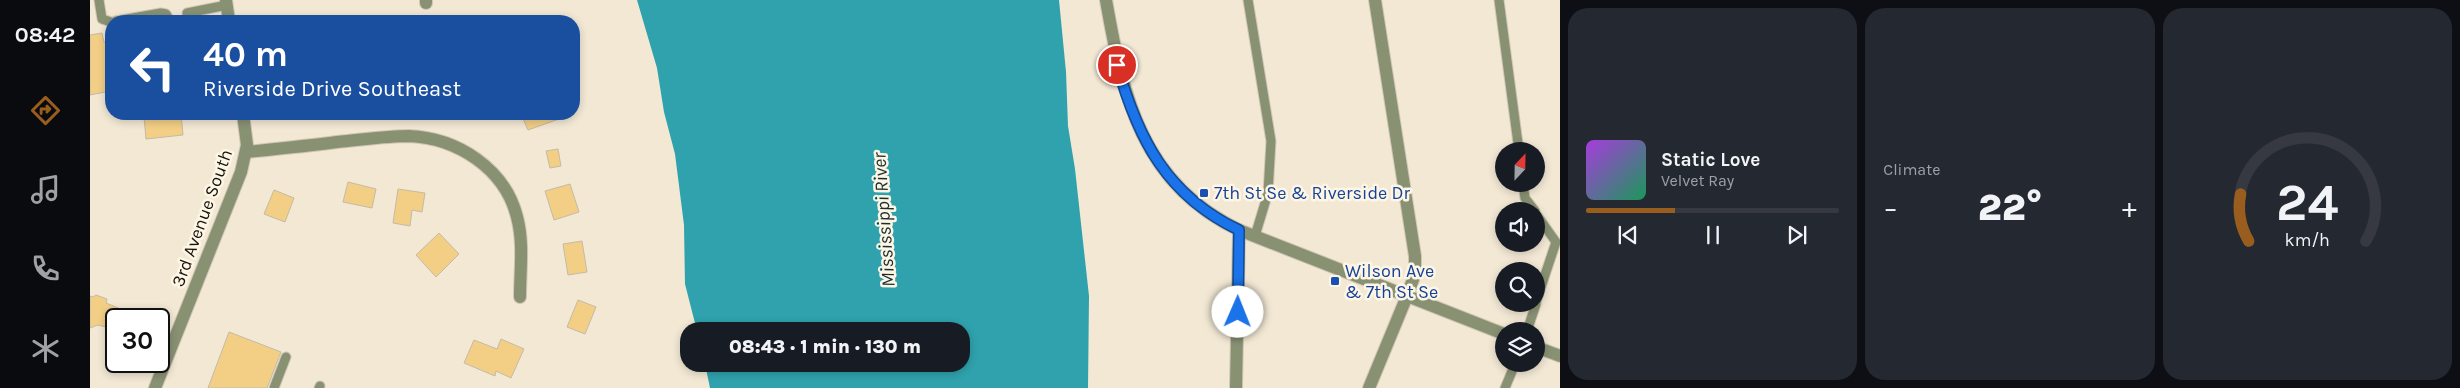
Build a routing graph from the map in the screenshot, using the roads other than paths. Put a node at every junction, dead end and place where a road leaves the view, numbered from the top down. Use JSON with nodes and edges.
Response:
{"nodes":[{"id":1,"x":99,"y":0,"type":"edge"},
{"id":2,"x":1106,"y":0,"type":"edge"},
{"id":3,"x":1248,"y":0,"type":"edge"},
{"id":4,"x":1375,"y":0,"type":"edge"},
{"id":5,"x":1499,"y":0,"type":"edge"},
{"id":6,"x":226,"y":3,"type":"edge"},
{"id":7,"x":187,"y":13,"type":"dead end"},
{"id":8,"x":150,"y":15,"type":"edge"},
{"id":9,"x":167,"y":15,"type":"edge"},
{"id":10,"x":105,"y":21,"type":"edge"},
{"id":11,"x":244,"y":120,"type":"edge"},
{"id":12,"x":1518,"y":142,"type":"edge"},
{"id":13,"x":246,"y":152,"type":"junction"},
{"id":14,"x":1545,"y":226,"type":"edge"},
{"id":15,"x":1239,"y":230,"type":"junction"},
{"id":16,"x":1255,"y":236,"type":"junction"},
{"id":17,"x":1545,"y":276,"type":"edge"},
{"id":18,"x":1407,"y":296,"type":"junction"},
{"id":19,"x":520,"y":297,"type":"dead end"},
{"id":20,"x":1495,"y":330,"type":"edge"},
{"id":21,"x":1545,"y":350,"type":"edge"},
{"id":22,"x":286,"y":356,"type":"dead end"},
{"id":23,"x":1560,"y":356,"type":"edge"},
{"id":24,"x":1512,"y":372,"type":"edge"},
{"id":25,"x":156,"y":388,"type":"edge"},
{"id":26,"x":274,"y":388,"type":"edge"},
{"id":27,"x":1236,"y":388,"type":"edge"},
{"id":28,"x":1369,"y":388,"type":"edge"},
{"id":29,"x":1505,"y":388,"type":"edge"}],
"edges":[{"from":1,"to":10,"type":"lane"},
{"from":2,"to":15,"type":"street"},
{"from":3,"to":16,"type":"lane"},
{"from":4,"to":18,"type":"street"},
{"from":5,"to":12,"type":"lane"},
{"from":6,"to":7,"type":"lane"},
{"from":8,"to":9,"type":"lane"},
{"from":11,"to":13,"type":"street","name":"3rd Avenue South"},
{"from":13,"to":19,"type":"street"},
{"from":13,"to":25,"type":"street","name":"3rd Avenue South"},
{"from":14,"to":17,"type":"lane"},
{"from":15,"to":16,"type":"street"},
{"from":15,"to":27,"type":"street"},
{"from":16,"to":18,"type":"street"},
{"from":18,"to":20,"type":"street"},
{"from":18,"to":28,"type":"street"},
{"from":21,"to":23,"type":"street"},
{"from":22,"to":26,"type":"lane"},
{"from":24,"to":29,"type":"lane"}]}
